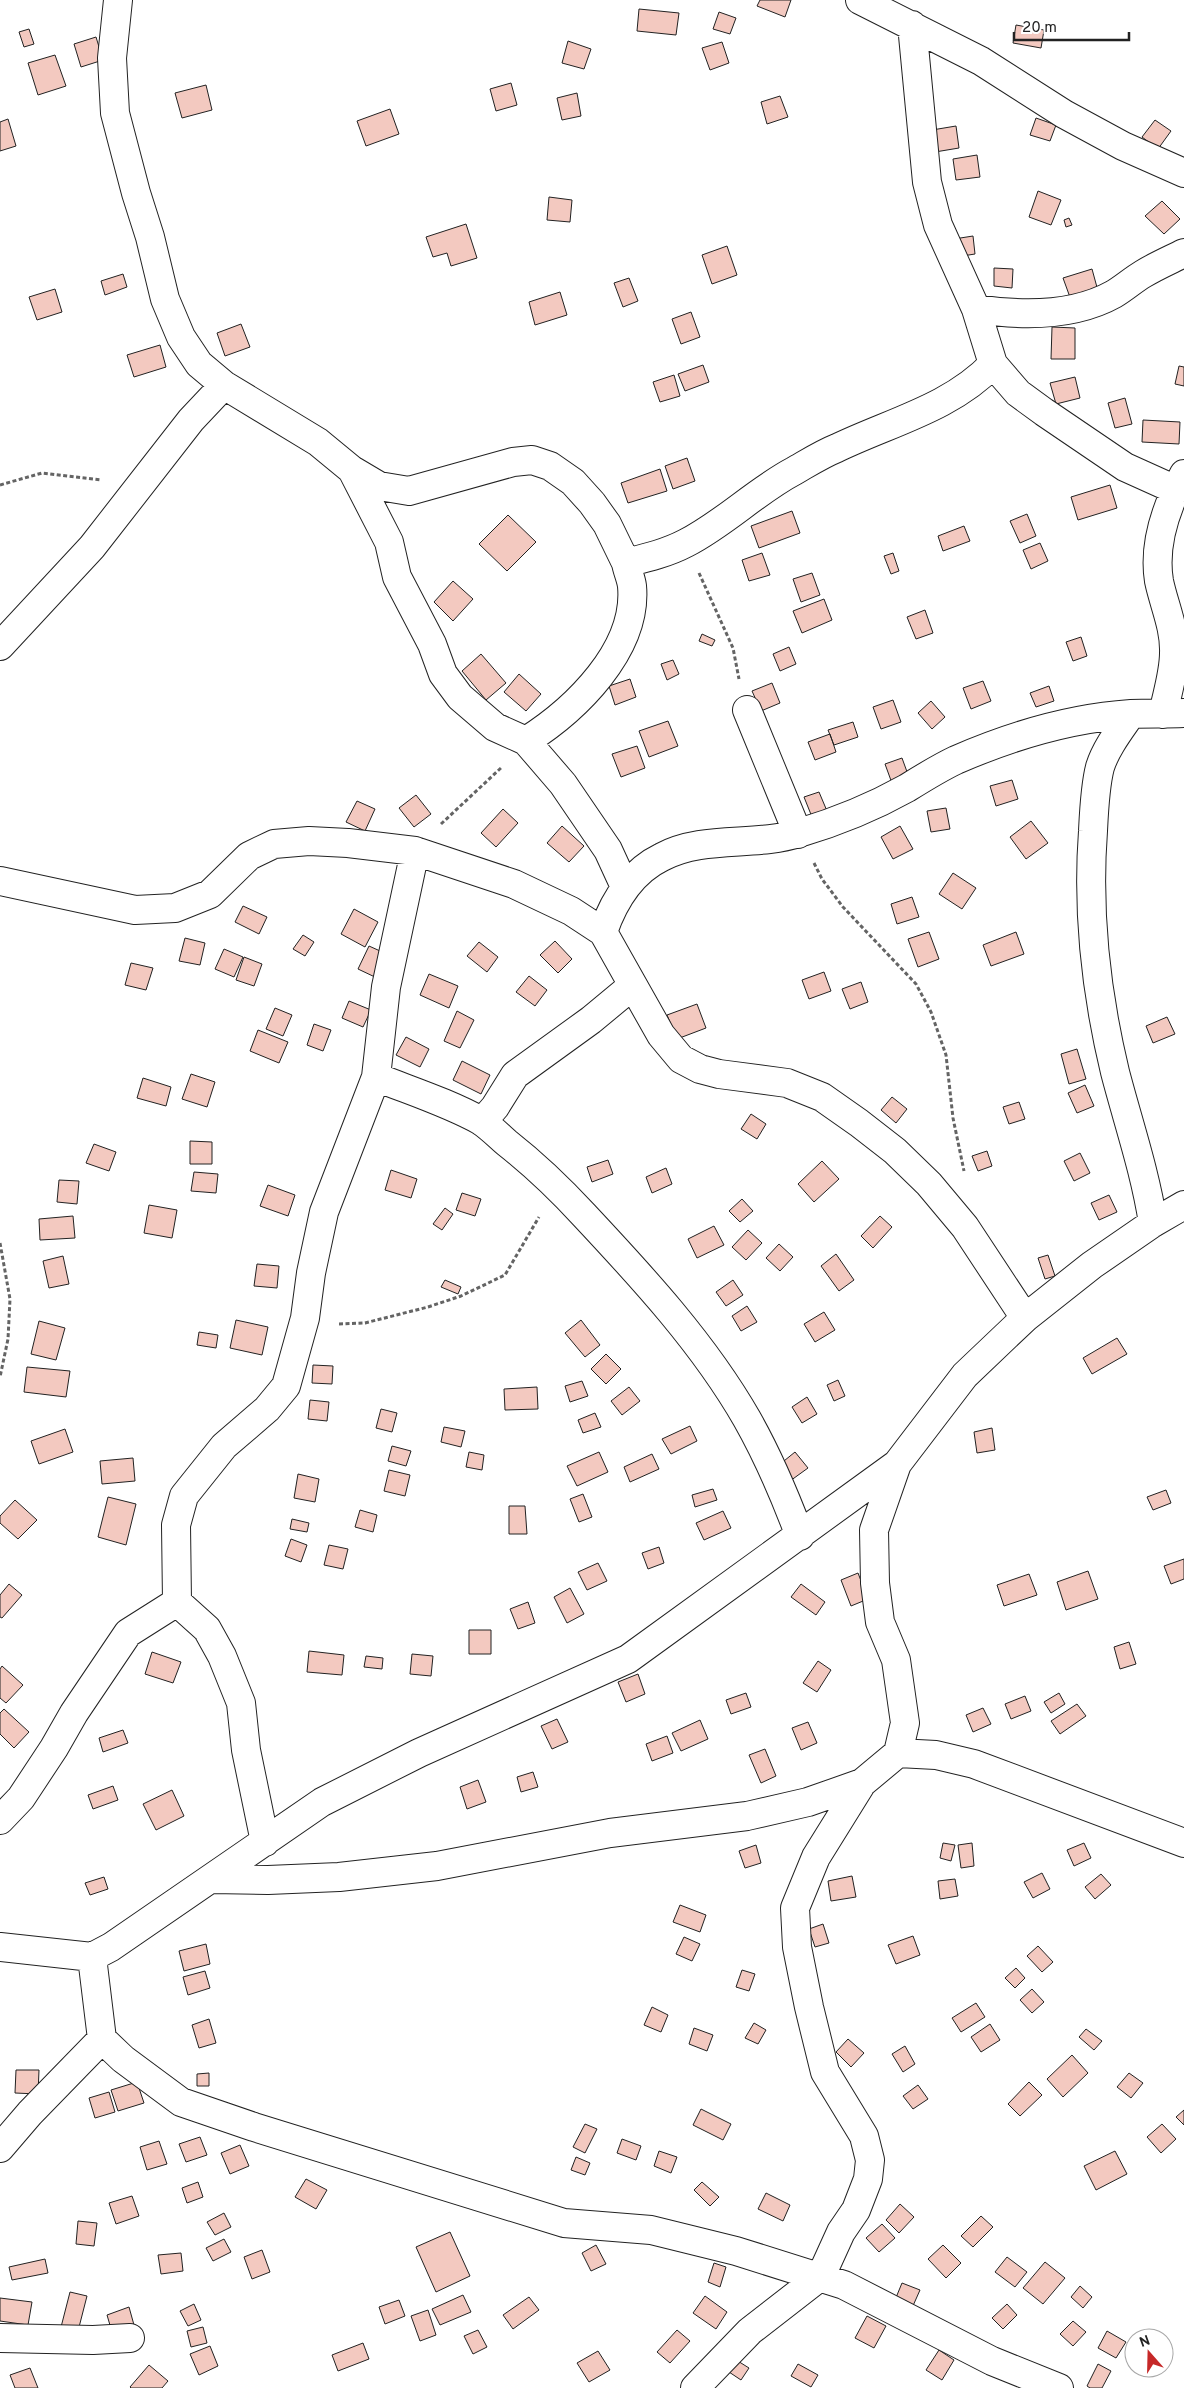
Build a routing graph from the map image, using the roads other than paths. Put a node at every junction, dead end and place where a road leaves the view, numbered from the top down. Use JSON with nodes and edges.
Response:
{"nodes":[{"id":1,"x":118,"y":0,"type":"edge"},
{"id":2,"x":860,"y":0,"type":"edge"},
{"id":3,"x":912,"y":25,"type":"junction"},
{"id":4,"x":1184,"y":173,"type":"edge"},
{"id":5,"x":1184,"y":253,"type":"edge"},
{"id":6,"x":976,"y":309,"type":"junction"},
{"id":7,"x":993,"y":364,"type":"junction"},
{"id":8,"x":224,"y":385,"type":"junction"},
{"id":9,"x":352,"y":470,"type":"junction"},
{"id":10,"x":1180,"y":482,"type":"edge"},
{"id":11,"x":626,"y":563,"type":"junction"},
{"id":12,"x":0,"y":646,"type":"edge"},
{"id":13,"x":748,"y":710,"type":"road end"},
{"id":14,"x":1131,"y":714,"type":"junction"},
{"id":15,"x":1174,"y":714,"type":"edge"},
{"id":16,"x":526,"y":740,"type":"junction"},
{"id":17,"x":798,"y":834,"type":"junction"},
{"id":18,"x":415,"y":850,"type":"junction"},
{"id":19,"x":0,"y":881,"type":"edge"},
{"id":20,"x":625,"y":886,"type":"junction"},
{"id":21,"x":603,"y":932,"type":"junction"},
{"id":22,"x":632,"y":986,"type":"junction"},
{"id":23,"x":376,"y":1077,"type":"junction"},
{"id":24,"x":482,"y":1122,"type":"junction"},
{"id":25,"x":1184,"y":1205,"type":"edge"},
{"id":26,"x":1153,"y":1223,"type":"junction"},
{"id":27,"x":1025,"y":1318,"type":"junction"},
{"id":28,"x":897,"y":1464,"type":"junction"},
{"id":29,"x":800,"y":1536,"type":"junction"},
{"id":30,"x":177,"y":1602,"type":"junction"},
{"id":31,"x":898,"y":1754,"type":"junction"},
{"id":32,"x":862,"y":1783,"type":"junction"},
{"id":33,"x":0,"y":1820,"type":"edge"},
{"id":34,"x":265,"y":1842,"type":"junction"},
{"id":35,"x":1184,"y":1843,"type":"edge"},
{"id":36,"x":211,"y":1879,"type":"junction"},
{"id":37,"x":0,"y":1948,"type":"edge"},
{"id":38,"x":92,"y":1957,"type":"junction"},
{"id":39,"x":102,"y":2039,"type":"junction"},
{"id":40,"x":0,"y":2148,"type":"edge"},
{"id":41,"x":821,"y":2276,"type":"junction"},
{"id":42,"x":0,"y":2338,"type":"edge"},
{"id":43,"x":130,"y":2338,"type":"dead end"},
{"id":44,"x":695,"y":2388,"type":"edge"},
{"id":45,"x":1059,"y":2388,"type":"edge"}],
"edges":[{"from":1,"to":8,"type":"street"},
{"from":2,"to":3,"type":"street"},
{"from":3,"to":4,"type":"street"},
{"from":3,"to":6,"type":"street"},
{"from":5,"to":6,"type":"street"},
{"from":6,"to":7,"type":"street"},
{"from":7,"to":10,"type":"street"},
{"from":7,"to":11,"type":"street"},
{"from":8,"to":9,"type":"street"},
{"from":8,"to":12,"type":"street"},
{"from":9,"to":11,"type":"street"},
{"from":9,"to":16,"type":"street"},
{"from":10,"to":15,"type":"street"},
{"from":11,"to":16,"type":"street"},
{"from":13,"to":17,"type":"street"},
{"from":14,"to":15,"type":"street"},
{"from":14,"to":17,"type":"street"},
{"from":14,"to":26,"type":"street"},
{"from":16,"to":20,"type":"street"},
{"from":17,"to":20,"type":"street"},
{"from":18,"to":19,"type":"street"},
{"from":18,"to":21,"type":"street"},
{"from":18,"to":23,"type":"street"},
{"from":20,"to":21,"type":"street"},
{"from":21,"to":22,"type":"street"},
{"from":22,"to":24,"type":"street"},
{"from":22,"to":27,"type":"street"},
{"from":23,"to":24,"type":"street"},
{"from":23,"to":30,"type":"street"},
{"from":24,"to":29,"type":"street"},
{"from":25,"to":26,"type":"street"},
{"from":26,"to":27,"type":"street"},
{"from":27,"to":28,"type":"street"},
{"from":28,"to":29,"type":"street"},
{"from":28,"to":31,"type":"street"},
{"from":29,"to":34,"type":"street"},
{"from":30,"to":33,"type":"street"},
{"from":30,"to":34,"type":"street"},
{"from":31,"to":32,"type":"street"},
{"from":31,"to":35,"type":"street"},
{"from":32,"to":36,"type":"street"},
{"from":32,"to":41,"type":"street"},
{"from":34,"to":36,"type":"street"},
{"from":36,"to":38,"type":"street"},
{"from":37,"to":38,"type":"street"},
{"from":38,"to":39,"type":"street"},
{"from":39,"to":40,"type":"street"},
{"from":39,"to":41,"type":"street"},
{"from":41,"to":44,"type":"street"},
{"from":41,"to":45,"type":"street"},
{"from":42,"to":43,"type":"street"}]}
